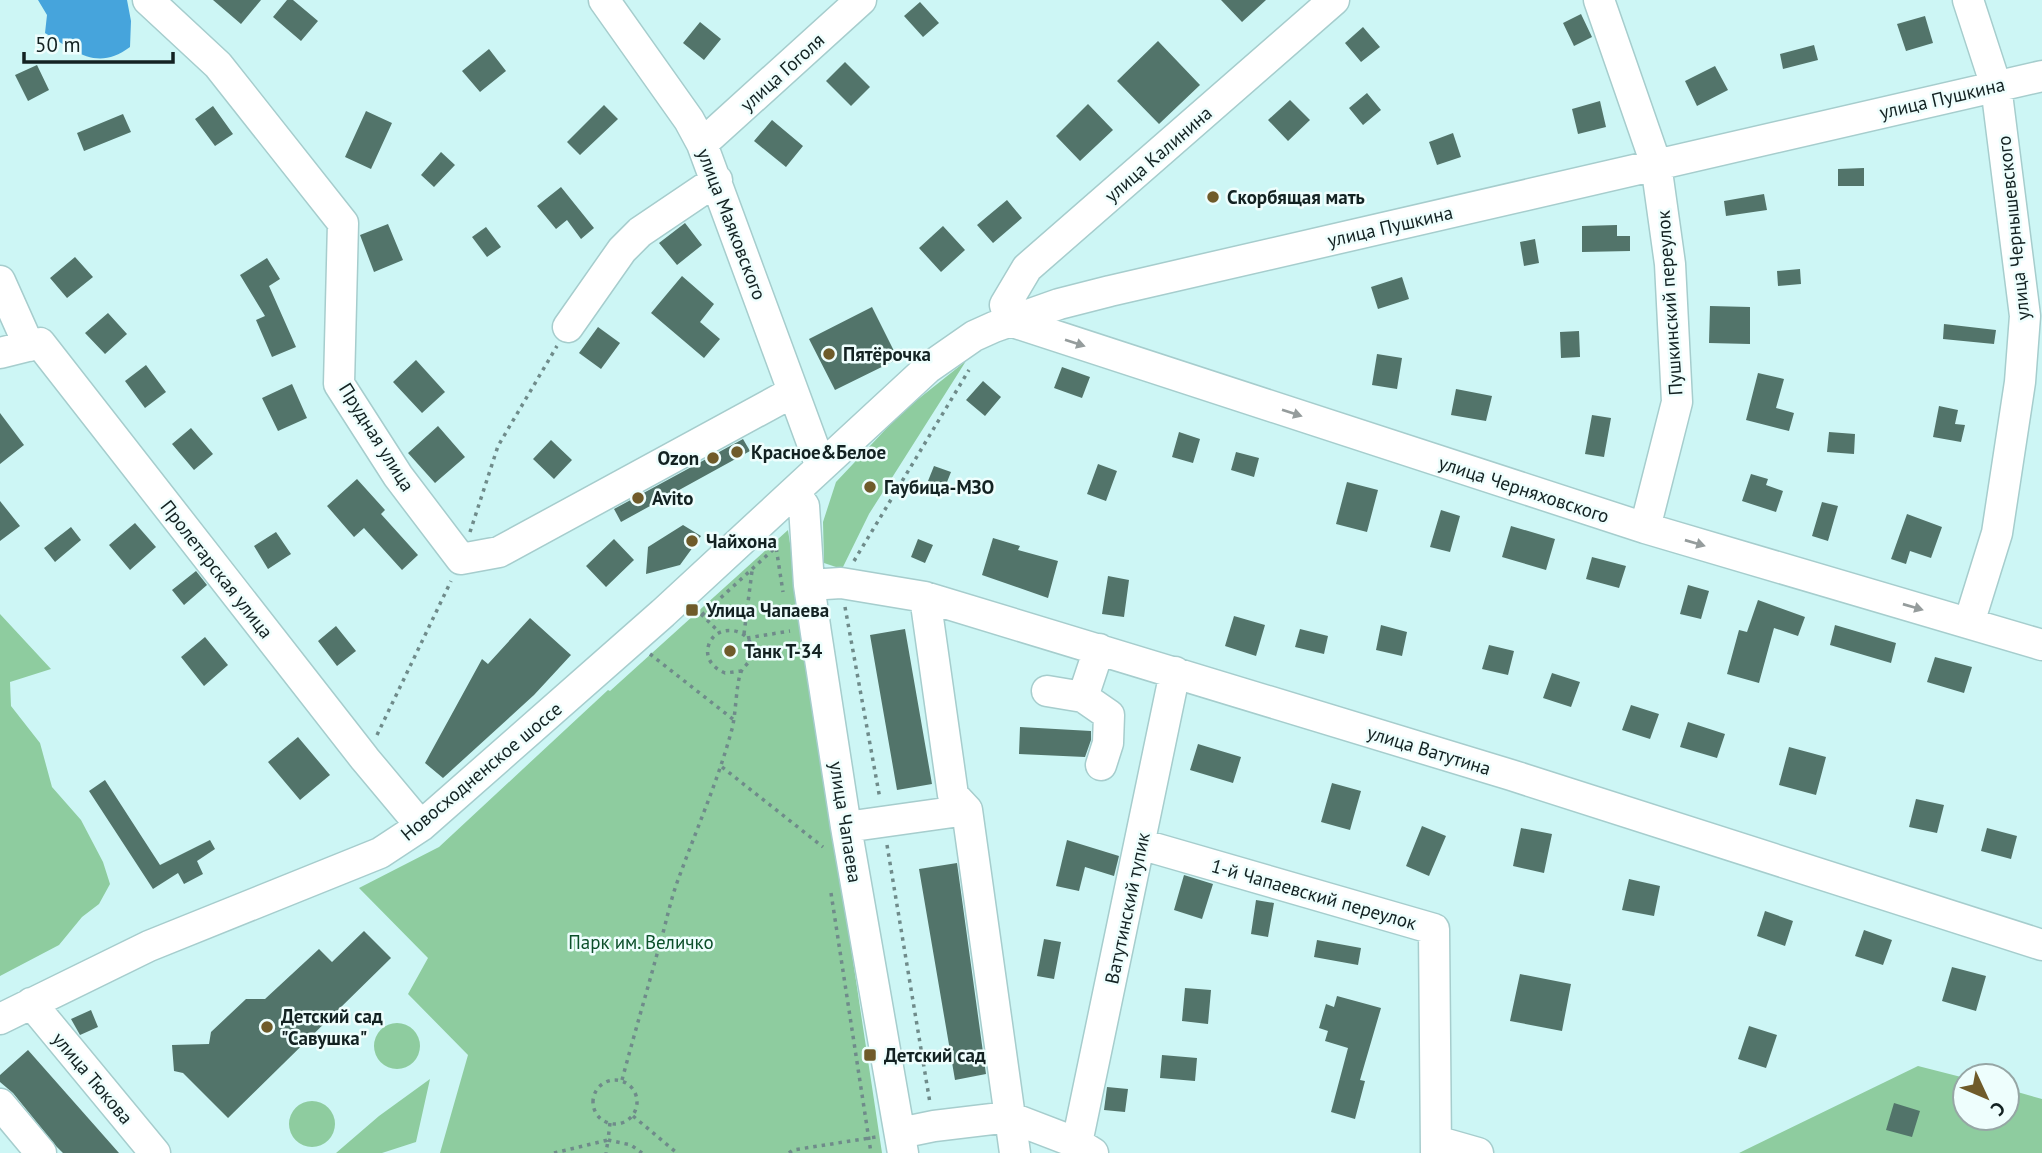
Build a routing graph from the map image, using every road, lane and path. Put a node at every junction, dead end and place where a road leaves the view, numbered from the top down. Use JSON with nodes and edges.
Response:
{"nodes":[{"id":1,"x":148,"y":0,"type":"edge"},
{"id":2,"x":604,"y":0,"type":"edge"},
{"id":3,"x":861,"y":0,"type":"edge"},
{"id":4,"x":1334,"y":0,"type":"edge"},
{"id":5,"x":1599,"y":0,"type":"edge"},
{"id":6,"x":1968,"y":0,"type":"edge"},
{"id":7,"x":2042,"y":76,"type":"edge"},
{"id":8,"x":1996,"y":86,"type":"junction"},
{"id":9,"x":702,"y":144,"type":"junction"},
{"id":10,"x":1656,"y":164,"type":"junction"},
{"id":11,"x":717,"y":180,"type":"junction"},
{"id":12,"x":0,"y":281,"type":"edge"},
{"id":13,"x":1010,"y":321,"type":"junction"},
{"id":14,"x":568,"y":327,"type":"dead end"},
{"id":15,"x":29,"y":346,"type":"junction"},
{"id":16,"x":0,"y":353,"type":"edge"},
{"id":17,"x":972,"y":366,"type":"dead end"},
{"id":18,"x":793,"y":392,"type":"junction"},
{"id":19,"x":821,"y":467,"type":"junction"},
{"id":20,"x":794,"y":492,"type":"junction"},
{"id":21,"x":1645,"y":528,"type":"junction"},
{"id":22,"x":753,"y":529,"type":"junction"},
{"id":23,"x":752,"y":570,"type":"junction"},
{"id":24,"x":841,"y":583,"type":"junction"},
{"id":25,"x":796,"y":590,"type":"junction"},
{"id":26,"x":925,"y":597,"type":"junction"},
{"id":27,"x":697,"y":610,"type":"dead end"},
{"id":28,"x":702,"y":615,"type":"junction"},
{"id":29,"x":1969,"y":623,"type":"junction"},
{"id":30,"x":815,"y":626,"type":"junction"},
{"id":31,"x":719,"y":632,"type":"junction"},
{"id":32,"x":746,"y":636,"type":"junction"},
{"id":33,"x":2042,"y":645,"type":"edge"},
{"id":34,"x":643,"y":648,"type":"dead end"},
{"id":35,"x":1099,"y":649,"type":"junction"},
{"id":36,"x":741,"y":671,"type":"junction"},
{"id":37,"x":1175,"y":672,"type":"junction"},
{"id":38,"x":1047,"y":691,"type":"dead end"},
{"id":39,"x":1083,"y":697,"type":"junction"},
{"id":40,"x":734,"y":720,"type":"junction"},
{"id":41,"x":1101,"y":765,"type":"dead end"},
{"id":42,"x":722,"y":766,"type":"junction"},
{"id":43,"x":967,"y":810,"type":"junction"},
{"id":44,"x":883,"y":821,"type":"junction"},
{"id":45,"x":421,"y":826,"type":"junction"},
{"id":46,"x":834,"y":830,"type":"junction"},
{"id":47,"x":1140,"y":845,"type":"junction"},
{"id":48,"x":830,"y":887,"type":"dead end"},
{"id":49,"x":2042,"y":945,"type":"edge"},
{"id":50,"x":31,"y":1003,"type":"junction"},
{"id":51,"x":0,"y":1019,"type":"edge"},
{"id":52,"x":622,"y":1080,"type":"junction"},
{"id":53,"x":0,"y":1104,"type":"edge"},
{"id":54,"x":632,"y":1116,"type":"junction"},
{"id":55,"x":1009,"y":1117,"type":"junction"},
{"id":56,"x":610,"y":1123,"type":"junction"},
{"id":57,"x":934,"y":1126,"type":"junction"},
{"id":58,"x":869,"y":1138,"type":"junction"},
{"id":59,"x":608,"y":1140,"type":"junction"},
{"id":60,"x":902,"y":1143,"type":"edge"},
{"id":61,"x":1436,"y":1147,"type":"edge"},
{"id":62,"x":1085,"y":1148,"type":"edge"},
{"id":63,"x":800,"y":1151,"type":"edge"},
{"id":64,"x":41,"y":1153,"type":"edge"},
{"id":65,"x":155,"y":1153,"type":"edge"},
{"id":66,"x":554,"y":1153,"type":"edge"},
{"id":67,"x":606,"y":1153,"type":"edge"},
{"id":68,"x":642,"y":1153,"type":"edge"},
{"id":69,"x":677,"y":1153,"type":"edge"},
{"id":70,"x":789,"y":1153,"type":"edge"},
{"id":71,"x":871,"y":1153,"type":"edge"},
{"id":72,"x":1014,"y":1153,"type":"edge"},
{"id":73,"x":1478,"y":1153,"type":"edge"}],
"edges":[{"from":1,"to":18,"type":"street","name":"Прудная улица"},
{"from":2,"to":9,"type":"street","name":"улица Маяковского"},
{"from":3,"to":9,"type":"street","name":"улица Гоголя"},
{"from":4,"to":13,"type":"street","name":"улица Калинина"},
{"from":5,"to":10,"type":"street","name":"Пушкинский переулок"},
{"from":6,"to":8,"type":"street","name":"улица Чернышевского"},
{"from":7,"to":8,"type":"street","name":"улица Пушкина"},
{"from":8,"to":10,"type":"street","name":"улица Пушкина"},
{"from":8,"to":29,"type":"street","name":"улица Чернышевского"},
{"from":9,"to":11,"type":"street","name":"улица Маяковского"},
{"from":10,"to":13,"type":"street","name":"улица Пушкина"},
{"from":10,"to":21,"type":"street","name":"Пушкинский переулок"},
{"from":11,"to":14,"type":"street"},
{"from":11,"to":18,"type":"street","name":"улица Маяковского"},
{"from":12,"to":15,"type":"street"},
{"from":13,"to":19,"type":"street","name":"улица Пушкина"},
{"from":13,"to":21,"type":"street","name":"улица Черняховского","one_way":true},
{"from":15,"to":16,"type":"street"},
{"from":15,"to":45,"type":"street","name":"Пролетарская улица"},
{"from":17,"to":24,"type":"path"},
{"from":18,"to":19,"type":"street","name":"улица Маяковского"},
{"from":19,"to":20,"type":"street","name":"улица Пушкина"},
{"from":20,"to":22,"type":"street","name":"Новосходненское шоссе"},
{"from":20,"to":25,"type":"street","name":"улица Чапаева"},
{"from":21,"to":29,"type":"street","name":"улица Черняховского","one_way":true},
{"from":22,"to":23,"type":"path"},
{"from":22,"to":45,"type":"street","name":"Новосходненское шоссе"},
{"from":23,"to":25,"type":"path"},
{"from":23,"to":28,"type":"path"},
{"from":23,"to":32,"type":"path"},
{"from":24,"to":25,"type":"street","name":"улица Ватутина"},
{"from":24,"to":26,"type":"street","name":"улица Ватутина"},
{"from":24,"to":44,"type":"path"},
{"from":25,"to":30,"type":"street","name":"улица Чапаева"},
{"from":26,"to":35,"type":"street","name":"улица Ватутина"},
{"from":26,"to":43,"type":"street"},
{"from":27,"to":28,"type":"path"},
{"from":28,"to":31,"type":"path"},
{"from":29,"to":33,"type":"street","name":"улица Черняховского"},
{"from":30,"to":32,"type":"path"},
{"from":30,"to":46,"type":"street","name":"улица Чапаева"},
{"from":31,"to":32,"type":"path"},
{"from":31,"to":36,"type":"path"},
{"from":32,"to":36,"type":"path"},
{"from":34,"to":40,"type":"path"},
{"from":35,"to":37,"type":"street","name":"улица Ватутина"},
{"from":35,"to":39,"type":"street"},
{"from":36,"to":40,"type":"path"},
{"from":37,"to":47,"type":"street","name":"Ватутинский тупик"},
{"from":37,"to":49,"type":"street","name":"улица Ватутина"},
{"from":38,"to":39,"type":"street"},
{"from":39,"to":41,"type":"street"},
{"from":40,"to":42,"type":"path"},
{"from":42,"to":46,"type":"path"},
{"from":42,"to":52,"type":"path"},
{"from":43,"to":44,"type":"street"},
{"from":43,"to":55,"type":"street"},
{"from":44,"to":46,"type":"street"},
{"from":44,"to":57,"type":"path"},
{"from":45,"to":50,"type":"street","name":"Новосходненское шоссе"},
{"from":46,"to":60,"type":"street","name":"улица Чапаева"},
{"from":47,"to":61,"type":"street","name":"1-й Чапаевский переулок"},
{"from":47,"to":62,"type":"street","name":"Ватутинский тупик"},
{"from":48,"to":58,"type":"path"},
{"from":50,"to":51,"type":"street","name":"Новосходненское шоссе"},
{"from":50,"to":65,"type":"street","name":"улица Тюкова"},
{"from":52,"to":54,"type":"path"},
{"from":52,"to":56,"type":"path"},
{"from":53,"to":64,"type":"street"},
{"from":54,"to":56,"type":"path"},
{"from":54,"to":69,"type":"path"},
{"from":55,"to":57,"type":"street"},
{"from":55,"to":62,"type":"street"},
{"from":55,"to":72,"type":"street"},
{"from":56,"to":59,"type":"path"},
{"from":57,"to":60,"type":"street"},
{"from":58,"to":60,"type":"path"},
{"from":58,"to":63,"type":"path"},
{"from":58,"to":71,"type":"path"},
{"from":59,"to":66,"type":"path"},
{"from":59,"to":67,"type":"path"},
{"from":59,"to":68,"type":"path"},
{"from":61,"to":73,"type":"street"},
{"from":63,"to":70,"type":"path"}]}
